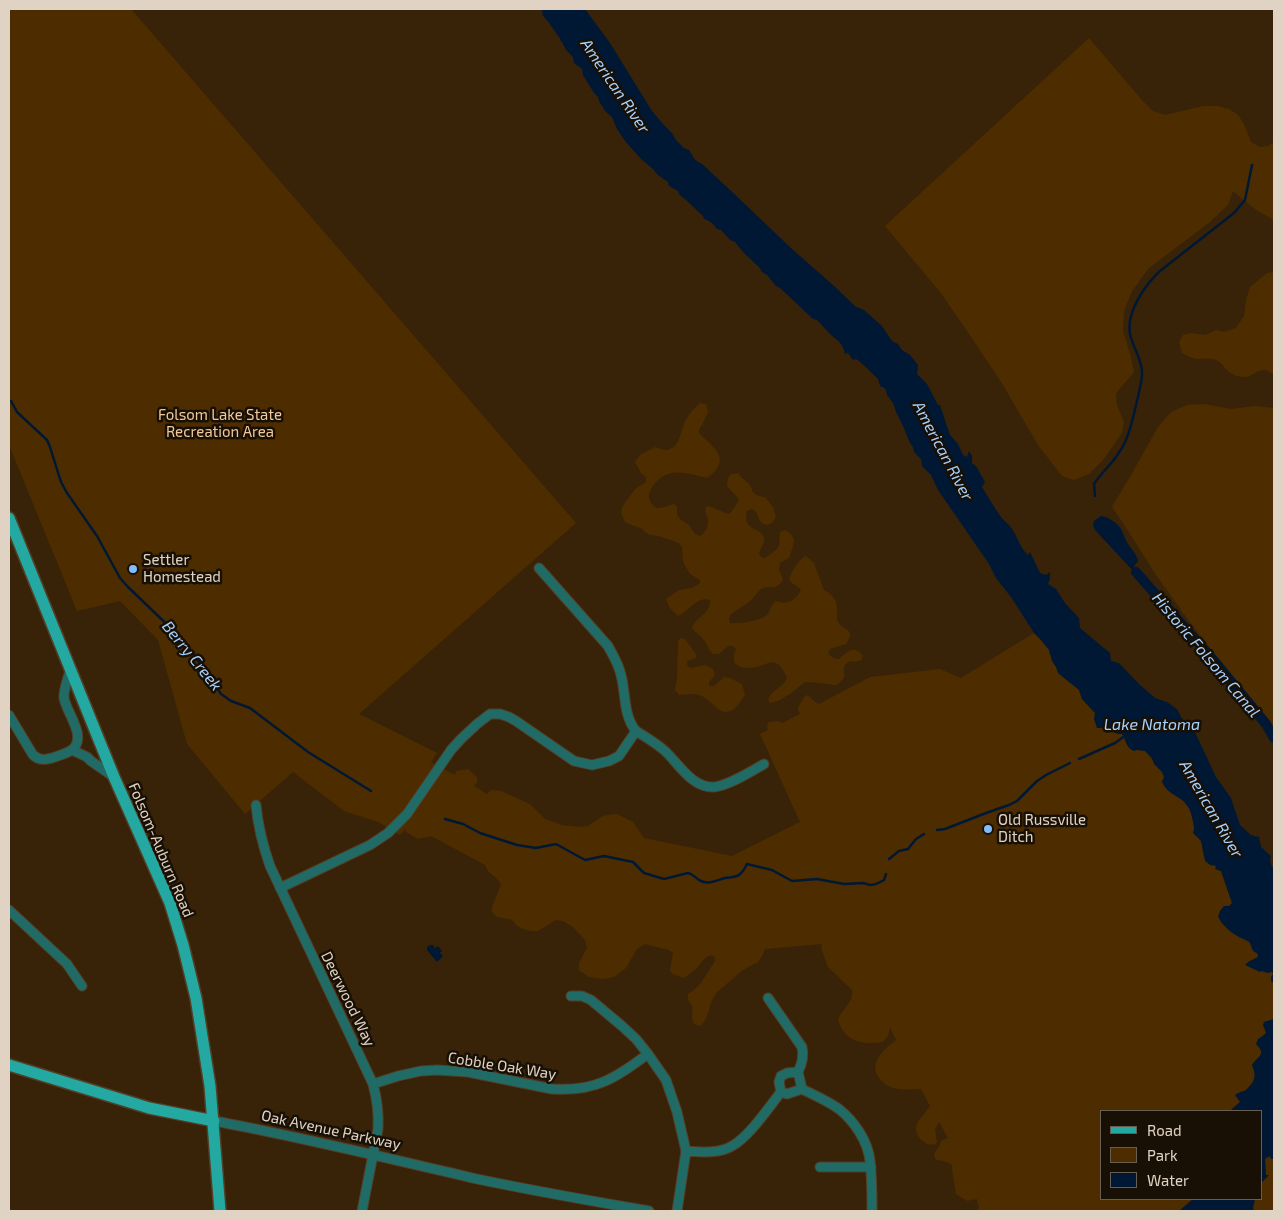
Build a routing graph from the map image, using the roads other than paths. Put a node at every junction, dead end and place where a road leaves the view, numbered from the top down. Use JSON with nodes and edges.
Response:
{"nodes":[{"id":1,"x":9,"y":518,"type":"edge"},
{"id":2,"x":539,"y":568,"type":"dead end"},
{"id":3,"x":70,"y":671,"type":"junction"},
{"id":4,"x":9,"y":715,"type":"edge"},
{"id":5,"x":636,"y":731,"type":"junction"},
{"id":6,"x":72,"y":750,"type":"junction"},
{"id":7,"x":764,"y":764,"type":"dead end"},
{"id":8,"x":114,"y":777,"type":"junction"},
{"id":9,"x":256,"y":804,"type":"dead end"},
{"id":10,"x":280,"y":888,"type":"junction"},
{"id":11,"x":9,"y":910,"type":"edge"},
{"id":12,"x":82,"y":986,"type":"dead end"},
{"id":13,"x":571,"y":996,"type":"dead end"},
{"id":14,"x":768,"y":998,"type":"dead end"},
{"id":15,"x":648,"y":1054,"type":"junction"},
{"id":16,"x":9,"y":1064,"type":"edge"},
{"id":17,"x":798,"y":1072,"type":"junction"},
{"id":18,"x":373,"y":1084,"type":"junction"},
{"id":19,"x":802,"y":1089,"type":"junction"},
{"id":20,"x":781,"y":1092,"type":"junction"},
{"id":21,"x":214,"y":1121,"type":"junction"},
{"id":22,"x":686,"y":1151,"type":"junction"},
{"id":23,"x":372,"y":1154,"type":"junction"},
{"id":24,"x":820,"y":1167,"type":"dead end"},
{"id":25,"x":871,"y":1167,"type":"junction"},
{"id":26,"x":220,"y":1211,"type":"edge"},
{"id":27,"x":362,"y":1211,"type":"edge"},
{"id":28,"x":649,"y":1211,"type":"edge"},
{"id":29,"x":677,"y":1211,"type":"edge"},
{"id":30,"x":872,"y":1211,"type":"edge"}],
"edges":[{"from":1,"to":3,"type":"main road","name":"Folsom-Auburn Road"},
{"from":2,"to":5,"type":"street"},
{"from":3,"to":6,"type":"street"},
{"from":3,"to":8,"type":"main road","name":"Folsom-Auburn Road"},
{"from":4,"to":6,"type":"street"},
{"from":5,"to":7,"type":"street"},
{"from":5,"to":10,"type":"street"},
{"from":6,"to":8,"type":"street"},
{"from":8,"to":21,"type":"main road","name":"Folsom-Auburn Road"},
{"from":9,"to":10,"type":"street","name":"Deerwood Way"},
{"from":10,"to":18,"type":"street","name":"Deerwood Way"},
{"from":11,"to":12,"type":"street"},
{"from":13,"to":15,"type":"street"},
{"from":14,"to":17,"type":"street"},
{"from":15,"to":18,"type":"street","name":"Cobble Oak Way"},
{"from":15,"to":22,"type":"street"},
{"from":16,"to":21,"type":"main road","name":"Oak Avenue Parkway"},
{"from":17,"to":19,"type":"street"},
{"from":17,"to":20,"type":"street"},
{"from":18,"to":23,"type":"street","name":"Deerwood Way"},
{"from":19,"to":20,"type":"street"},
{"from":19,"to":25,"type":"street"},
{"from":20,"to":22,"type":"street"},
{"from":21,"to":23,"type":"street","name":"Oak Avenue Parkway"},
{"from":21,"to":26,"type":"main road","name":"Folsom-Auburn Road"},
{"from":22,"to":29,"type":"street"},
{"from":23,"to":27,"type":"street","name":"Deerwood Way"},
{"from":23,"to":28,"type":"street","name":"Oak Avenue Parkway"},
{"from":24,"to":25,"type":"street"},
{"from":25,"to":30,"type":"street"}]}
